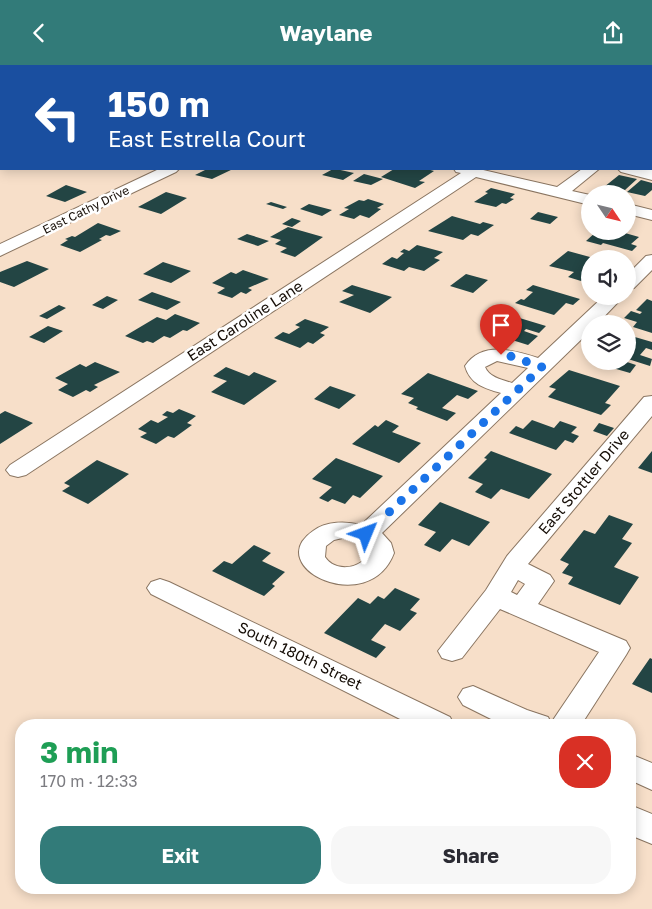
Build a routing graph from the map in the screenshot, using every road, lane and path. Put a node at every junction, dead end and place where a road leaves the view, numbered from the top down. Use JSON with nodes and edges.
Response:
{"nodes":[{"id":1,"x":170,"y":170,"type":"edge"},
{"id":2,"x":467,"y":170,"type":"edge"},
{"id":3,"x":590,"y":170,"type":"edge"},
{"id":4,"x":630,"y":170,"type":"edge"},
{"id":5,"x":652,"y":175,"type":"edge"},
{"id":6,"x":559,"y":193,"type":"junction"},
{"id":7,"x":581,"y":198,"type":"edge"},
{"id":8,"x":636,"y":211,"type":"edge"},
{"id":9,"x":652,"y":215,"type":"edge"},
{"id":10,"x":0,"y":251,"type":"edge"},
{"id":11,"x":652,"y":260,"type":"edge"},
{"id":12,"x":636,"y":276,"type":"edge"},
{"id":13,"x":605,"y":305,"type":"edge"},
{"id":14,"x":542,"y":367,"type":"junction"},
{"id":15,"x":516,"y":391,"type":"junction"},
{"id":16,"x":652,"y":402,"type":"edge"},
{"id":17,"x":18,"y":470,"type":"dead end"},
{"id":18,"x":366,"y":534,"type":"dead end"},
{"id":19,"x":514,"y":564,"type":"junction"},
{"id":20,"x":160,"y":588,"type":"dead end"},
{"id":21,"x":495,"y":596,"type":"junction"},
{"id":22,"x":522,"y":607,"type":"junction"},
{"id":23,"x":452,"y":651,"type":"dead end"},
{"id":24,"x":473,"y":697,"type":"dead end"},
{"id":25,"x":427,"y":719,"type":"edge"},
{"id":26,"x":519,"y":719,"type":"edge"},
{"id":27,"x":569,"y":719,"type":"edge"},
{"id":28,"x":636,"y":769,"type":"edge"},
{"id":29,"x":652,"y":777,"type":"edge"}],
"edges":[{"from":1,"to":10,"type":"street","name":"East Cathy Drive"},
{"from":2,"to":6,"type":"street"},
{"from":2,"to":17,"type":"street","name":"East Caroline Lane"},
{"from":3,"to":6,"type":"street"},
{"from":4,"to":5,"type":"street"},
{"from":6,"to":7,"type":"street"},
{"from":8,"to":9,"type":"street"},
{"from":11,"to":12,"type":"street"},
{"from":13,"to":14,"type":"street"},
{"from":14,"to":15,"type":"street"},
{"from":14,"to":15,"type":"street"},
{"from":15,"to":18,"type":"street"},
{"from":16,"to":19,"type":"street","name":"East Stottler Drive"},
{"from":19,"to":21,"type":"street","name":"East Stottler Drive"},
{"from":19,"to":22,"type":"street"},
{"from":20,"to":25,"type":"street","name":"South 180th Street"},
{"from":21,"to":22,"type":"street"},
{"from":21,"to":23,"type":"street","name":"East Stottler Drive"},
{"from":22,"to":27,"type":"street"},
{"from":24,"to":26,"type":"street"},
{"from":28,"to":29,"type":"street"}]}
